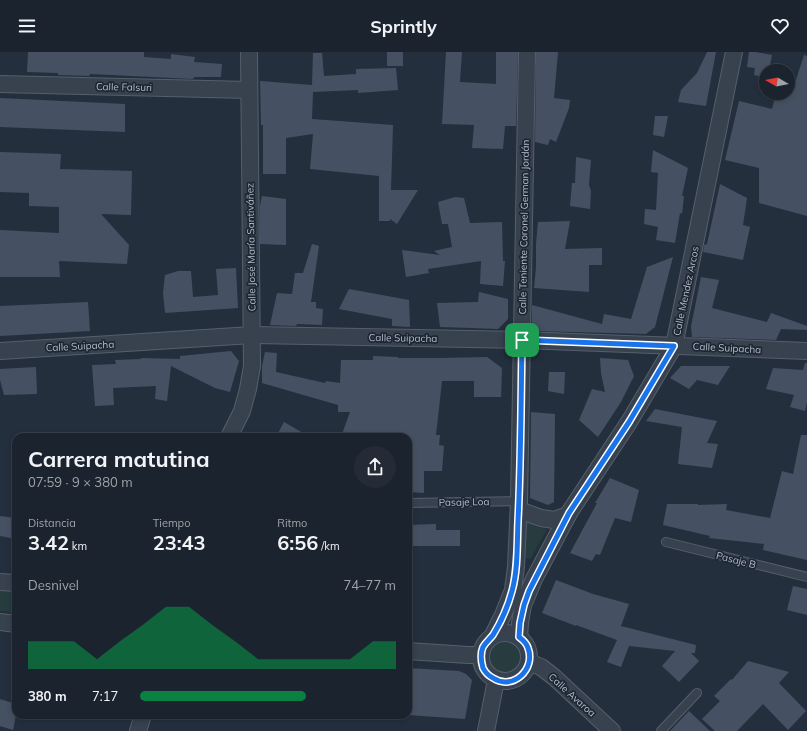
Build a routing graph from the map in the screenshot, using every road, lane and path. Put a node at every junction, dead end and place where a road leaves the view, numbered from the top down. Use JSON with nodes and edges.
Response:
{"nodes":[{"id":1,"x":249,"y":52,"type":"edge"},
{"id":2,"x":527,"y":52,"type":"edge"},
{"id":3,"x":734,"y":52,"type":"edge"},
{"id":4,"x":0,"y":84,"type":"edge"},
{"id":5,"x":249,"y":90,"type":"junction"},
{"id":6,"x":252,"y":335,"type":"junction"},
{"id":7,"x":522,"y":340,"type":"junction"},
{"id":8,"x":674,"y":346,"type":"junction"},
{"id":9,"x":0,"y":350,"type":"edge"},
{"id":10,"x":807,"y":351,"type":"edge"},
{"id":11,"x":231,"y":433,"type":"edge"},
{"id":12,"x":412,"y":503,"type":"edge"},
{"id":13,"x":519,"y":505,"type":"junction"},
{"id":14,"x":568,"y":515,"type":"junction"},
{"id":15,"x":666,"y":542,"type":"dead end"},
{"id":16,"x":807,"y":577,"type":"edge"},
{"id":17,"x":0,"y":582,"type":"edge"},
{"id":18,"x":12,"y":583,"type":"edge"},
{"id":19,"x":0,"y":622,"type":"edge"},
{"id":20,"x":12,"y":624,"type":"edge"},
{"id":21,"x":492,"y":637,"type":"junction"},
{"id":22,"x":519,"y":637,"type":"junction"},
{"id":23,"x":412,"y":651,"type":"edge"},
{"id":24,"x":481,"y":655,"type":"junction"},
{"id":25,"x":530,"y":662,"type":"junction"},
{"id":26,"x":496,"y":680,"type":"junction"},
{"id":27,"x":697,"y":693,"type":"dead end"},
{"id":28,"x":142,"y":719,"type":"edge"},
{"id":29,"x":138,"y":731,"type":"edge"},
{"id":30,"x":486,"y":731,"type":"edge"},
{"id":31,"x":612,"y":731,"type":"edge"},
{"id":32,"x":661,"y":731,"type":"edge"}],
"edges":[{"from":1,"to":5,"type":"street","name":"Calle José María Santiváñez"},
{"from":2,"to":7,"type":"street","name":"Calle Teniente Coronel German Jordán"},
{"from":3,"to":8,"type":"street","name":"Calle Mendez Arcos"},
{"from":4,"to":5,"type":"street","name":"Calle Falsuri"},
{"from":5,"to":6,"type":"street","name":"Calle José María Santiváñez"},
{"from":6,"to":7,"type":"street","name":"Calle Suipacha"},
{"from":6,"to":9,"type":"street","name":"Calle Suipacha"},
{"from":6,"to":11,"type":"street","name":"Calle José María Santiváñez"},
{"from":7,"to":8,"type":"street","name":"Calle Suipacha"},
{"from":7,"to":13,"type":"street","name":"Calle Teniente Coronel German Jordán"},
{"from":8,"to":10,"type":"street","name":"Calle Suipacha"},
{"from":8,"to":14,"type":"street","name":"Calle Mendez Arcos"},
{"from":12,"to":13,"type":"lane","name":"Pasaje Loa"},
{"from":13,"to":14,"type":"street"},
{"from":13,"to":21,"type":"street","name":"Calle Teniente Coronel German Jordán"},
{"from":14,"to":22,"type":"street","name":"Calle Mendez Arcos"},
{"from":15,"to":16,"type":"lane","name":"Pasaje B"},
{"from":17,"to":18,"type":"street"},
{"from":19,"to":20,"type":"street"},
{"from":21,"to":22,"type":"street"},
{"from":21,"to":24,"type":"street"},
{"from":22,"to":25,"type":"street"},
{"from":23,"to":24,"type":"street"},
{"from":24,"to":26,"type":"street"},
{"from":25,"to":26,"type":"street"},
{"from":25,"to":31,"type":"street","name":"Calle Avaroa"},
{"from":26,"to":30,"type":"street"},
{"from":27,"to":32,"type":"lane"},
{"from":28,"to":29,"type":"street"}]}
